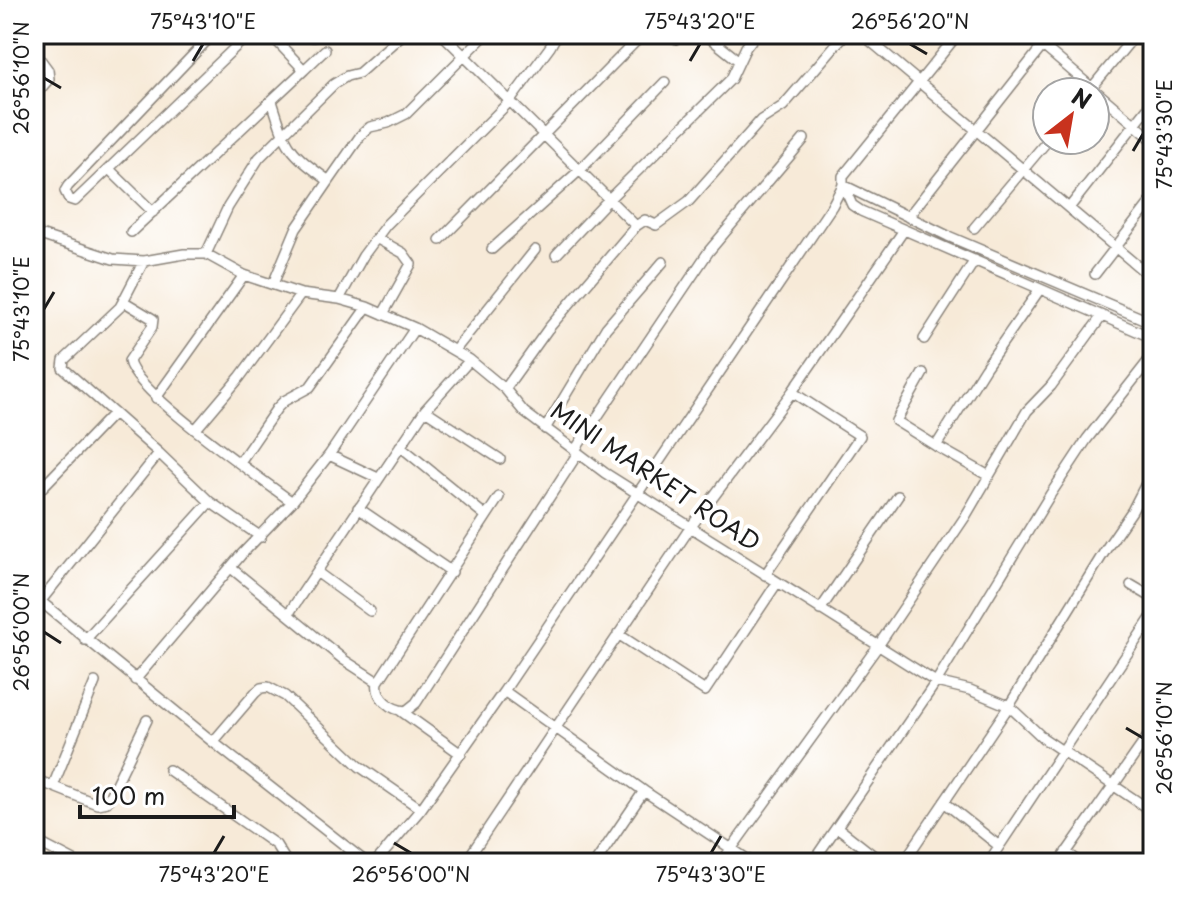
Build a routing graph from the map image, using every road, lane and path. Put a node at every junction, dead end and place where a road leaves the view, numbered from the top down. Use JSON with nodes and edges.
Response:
{"nodes":[{"id":1,"x":213,"y":34,"type":"edge"},
{"id":2,"x":249,"y":34,"type":"edge"},
{"id":3,"x":270,"y":34,"type":"edge"},
{"id":4,"x":403,"y":34,"type":"edge"},
{"id":5,"x":442,"y":34,"type":"edge"},
{"id":6,"x":486,"y":34,"type":"edge"},
{"id":7,"x":557,"y":34,"type":"edge"},
{"id":8,"x":643,"y":34,"type":"edge"},
{"id":9,"x":670,"y":34,"type":"edge"},
{"id":10,"x":680,"y":34,"type":"edge"},
{"id":11,"x":705,"y":34,"type":"edge"},
{"id":12,"x":756,"y":34,"type":"edge"},
{"id":13,"x":845,"y":34,"type":"edge"},
{"id":14,"x":862,"y":34,"type":"edge"},
{"id":15,"x":958,"y":34,"type":"edge"},
{"id":16,"x":1029,"y":34,"type":"edge"},
{"id":17,"x":1052,"y":34,"type":"edge"},
{"id":18,"x":1136,"y":34,"type":"edge"},
{"id":19,"x":1043,"y":46,"type":"junction"},
{"id":20,"x":325,"y":50,"type":"dead end"},
{"id":21,"x":34,"y":51,"type":"edge"},
{"id":22,"x":464,"y":55,"type":"junction"},
{"id":23,"x":739,"y":61,"type":"junction"},
{"id":24,"x":304,"y":70,"type":"junction"},
{"id":25,"x":1075,"y":76,"type":"edge"},
{"id":26,"x":1102,"y":76,"type":"edge"},
{"id":27,"x":665,"y":82,"type":"dead end"},
{"id":28,"x":918,"y":82,"type":"junction"},
{"id":29,"x":34,"y":96,"type":"edge"},
{"id":30,"x":272,"y":101,"type":"junction"},
{"id":31,"x":510,"y":101,"type":"junction"},
{"id":32,"x":1153,"y":101,"type":"edge"},
{"id":33,"x":1111,"y":105,"type":"edge"},
{"id":34,"x":1135,"y":123,"type":"junction"},
{"id":35,"x":975,"y":130,"type":"junction"},
{"id":36,"x":545,"y":136,"type":"junction"},
{"id":37,"x":283,"y":137,"type":"junction"},
{"id":38,"x":804,"y":139,"type":"dead end"},
{"id":39,"x":1153,"y":140,"type":"edge"},
{"id":40,"x":1035,"y":156,"type":"edge"},
{"id":41,"x":109,"y":169,"type":"junction"},
{"id":42,"x":580,"y":170,"type":"junction"},
{"id":43,"x":1023,"y":170,"type":"junction"},
{"id":44,"x":329,"y":181,"type":"junction"},
{"id":45,"x":843,"y":185,"type":"junction"},
{"id":46,"x":609,"y":199,"type":"junction"},
{"id":47,"x":1153,"y":199,"type":"edge"},
{"id":48,"x":1069,"y":208,"type":"junction"},
{"id":49,"x":153,"y":212,"type":"junction"},
{"id":50,"x":908,"y":217,"type":"junction"},
{"id":51,"x":636,"y":226,"type":"junction"},
{"id":52,"x":974,"y":228,"type":"dead end"},
{"id":53,"x":904,"y":230,"type":"junction"},
{"id":54,"x":131,"y":232,"type":"dead end"},
{"id":55,"x":34,"y":233,"type":"edge"},
{"id":56,"x":376,"y":238,"type":"junction"},
{"id":57,"x":440,"y":240,"type":"dead end"},
{"id":58,"x":1117,"y":248,"type":"junction"},
{"id":59,"x":492,"y":249,"type":"dead end"},
{"id":60,"x":535,"y":250,"type":"dead end"},
{"id":61,"x":206,"y":254,"type":"junction"},
{"id":62,"x":556,"y":255,"type":"dead end"},
{"id":63,"x":975,"y":260,"type":"junction"},
{"id":64,"x":144,"y":261,"type":"junction"},
{"id":65,"x":663,"y":262,"type":"dead end"},
{"id":66,"x":1095,"y":274,"type":"dead end"},
{"id":67,"x":244,"y":275,"type":"junction"},
{"id":68,"x":1153,"y":279,"type":"edge"},
{"id":69,"x":273,"y":284,"type":"junction"},
{"id":70,"x":1040,"y":289,"type":"junction"},
{"id":71,"x":301,"y":294,"type":"junction"},
{"id":72,"x":339,"y":299,"type":"junction"},
{"id":73,"x":123,"y":301,"type":"junction"},
{"id":74,"x":367,"y":307,"type":"junction"},
{"id":75,"x":383,"y":314,"type":"junction"},
{"id":76,"x":1102,"y":316,"type":"junction"},
{"id":77,"x":1153,"y":323,"type":"edge"},
{"id":78,"x":415,"y":328,"type":"junction"},
{"id":79,"x":1153,"y":338,"type":"edge"},
{"id":80,"x":924,"y":339,"type":"dead end"},
{"id":81,"x":455,"y":350,"type":"junction"},
{"id":82,"x":1153,"y":355,"type":"edge"},
{"id":83,"x":470,"y":360,"type":"junction"},
{"id":84,"x":923,"y":373,"type":"dead end"},
{"id":85,"x":505,"y":389,"type":"junction"},
{"id":86,"x":792,"y":392,"type":"junction"},
{"id":87,"x":156,"y":398,"type":"junction"},
{"id":88,"x":425,"y":410,"type":"junction"},
{"id":89,"x":114,"y":413,"type":"junction"},
{"id":90,"x":196,"y":429,"type":"junction"},
{"id":91,"x":545,"y":429,"type":"junction"},
{"id":92,"x":400,"y":446,"type":"junction"},
{"id":93,"x":936,"y":446,"type":"junction"},
{"id":94,"x":576,"y":452,"type":"junction"},
{"id":95,"x":159,"y":453,"type":"junction"},
{"id":96,"x":329,"y":455,"type":"junction"},
{"id":97,"x":500,"y":459,"type":"dead end"},
{"id":98,"x":240,"y":462,"type":"junction"},
{"id":99,"x":1153,"y":470,"type":"edge"},
{"id":100,"x":989,"y":476,"type":"junction"},
{"id":101,"x":378,"y":478,"type":"junction"},
{"id":102,"x":637,"y":494,"type":"junction"},
{"id":103,"x":34,"y":496,"type":"edge"},
{"id":104,"x":898,"y":496,"type":"dead end"},
{"id":105,"x":499,"y":497,"type":"dead end"},
{"id":106,"x":210,"y":502,"type":"junction"},
{"id":107,"x":292,"y":502,"type":"junction"},
{"id":108,"x":358,"y":508,"type":"junction"},
{"id":109,"x":486,"y":516,"type":"junction"},
{"id":110,"x":690,"y":528,"type":"junction"},
{"id":111,"x":261,"y":537,"type":"junction"},
{"id":112,"x":231,"y":568,"type":"junction"},
{"id":113,"x":452,"y":572,"type":"junction"},
{"id":114,"x":318,"y":573,"type":"junction"},
{"id":115,"x":765,"y":575,"type":"junction"},
{"id":116,"x":777,"y":583,"type":"junction"},
{"id":117,"x":1131,"y":585,"type":"dead end"},
{"id":118,"x":1153,"y":598,"type":"edge"},
{"id":119,"x":37,"y":599,"type":"edge"},
{"id":120,"x":820,"y":610,"type":"junction"},
{"id":121,"x":370,"y":611,"type":"dead end"},
{"id":122,"x":289,"y":613,"type":"junction"},
{"id":123,"x":1153,"y":615,"type":"edge"},
{"id":124,"x":618,"y":634,"type":"junction"},
{"id":125,"x":85,"y":640,"type":"junction"},
{"id":126,"x":878,"y":646,"type":"junction"},
{"id":127,"x":135,"y":680,"type":"junction"},
{"id":128,"x":95,"y":682,"type":"dead end"},
{"id":129,"x":378,"y":682,"type":"junction"},
{"id":130,"x":936,"y":682,"type":"junction"},
{"id":131,"x":504,"y":691,"type":"junction"},
{"id":132,"x":1009,"y":706,"type":"junction"},
{"id":133,"x":401,"y":711,"type":"junction"},
{"id":134,"x":147,"y":720,"type":"dead end"},
{"id":135,"x":1153,"y":729,"type":"edge"},
{"id":136,"x":555,"y":730,"type":"junction"},
{"id":137,"x":213,"y":742,"type":"junction"},
{"id":138,"x":1063,"y":751,"type":"junction"},
{"id":139,"x":461,"y":754,"type":"junction"},
{"id":140,"x":169,"y":770,"type":"dead end"},
{"id":141,"x":34,"y":779,"type":"edge"},
{"id":142,"x":53,"y":786,"type":"junction"},
{"id":143,"x":1113,"y":786,"type":"junction"},
{"id":144,"x":644,"y":791,"type":"junction"},
{"id":145,"x":944,"y":802,"type":"junction"},
{"id":146,"x":421,"y":809,"type":"junction"},
{"id":147,"x":1153,"y":812,"type":"edge"},
{"id":148,"x":837,"y":827,"type":"junction"},
{"id":149,"x":34,"y":840,"type":"edge"},
{"id":150,"x":999,"y":846,"type":"junction"},
{"id":151,"x":731,"y":849,"type":"junction"},
{"id":152,"x":1066,"y":852,"type":"junction"},
{"id":153,"x":78,"y":863,"type":"edge"},
{"id":154,"x":282,"y":863,"type":"edge"},
{"id":155,"x":367,"y":863,"type":"edge"},
{"id":156,"x":375,"y":863,"type":"edge"},
{"id":157,"x":465,"y":863,"type":"edge"},
{"id":158,"x":595,"y":863,"type":"edge"},
{"id":159,"x":721,"y":863,"type":"edge"},
{"id":160,"x":753,"y":863,"type":"edge"},
{"id":161,"x":812,"y":863,"type":"edge"},
{"id":162,"x":883,"y":863,"type":"edge"},
{"id":163,"x":903,"y":863,"type":"edge"},
{"id":164,"x":988,"y":863,"type":"edge"},
{"id":165,"x":1059,"y":863,"type":"edge"},
{"id":166,"x":1081,"y":863,"type":"edge"}],
"edges":[{"from":1,"to":41,"type":"street"},
{"from":2,"to":41,"type":"street"},
{"from":3,"to":24,"type":"street"},
{"from":4,"to":37,"type":"street"},
{"from":5,"to":22,"type":"street"},
{"from":6,"to":22,"type":"street"},
{"from":7,"to":31,"type":"street"},
{"from":8,"to":36,"type":"street"},
{"from":9,"to":10,"type":"street"},
{"from":11,"to":23,"type":"street"},
{"from":12,"to":23,"type":"street"},
{"from":13,"to":51,"type":"street"},
{"from":14,"to":28,"type":"street"},
{"from":15,"to":28,"type":"street"},
{"from":16,"to":19,"type":"street"},
{"from":17,"to":19,"type":"street"},
{"from":18,"to":26,"type":"street"},
{"from":19,"to":25,"type":"street"},
{"from":19,"to":35,"type":"street"},
{"from":20,"to":24,"type":"street"},
{"from":21,"to":29,"type":"street"},
{"from":22,"to":31,"type":"street"},
{"from":22,"to":44,"type":"street"},
{"from":23,"to":46,"type":"street"},
{"from":24,"to":30,"type":"street"},
{"from":27,"to":42,"type":"street"},
{"from":28,"to":35,"type":"street"},
{"from":28,"to":45,"type":"street"},
{"from":30,"to":37,"type":"street"},
{"from":30,"to":49,"type":"street"},
{"from":31,"to":36,"type":"street"},
{"from":31,"to":56,"type":"street"},
{"from":32,"to":34,"type":"street"},
{"from":33,"to":34,"type":"street"},
{"from":34,"to":39,"type":"street"},
{"from":34,"to":48,"type":"street"},
{"from":35,"to":43,"type":"street"},
{"from":35,"to":50,"type":"street"},
{"from":36,"to":42,"type":"street"},
{"from":36,"to":57,"type":"street"},
{"from":37,"to":44,"type":"street"},
{"from":37,"to":61,"type":"street"},
{"from":38,"to":94,"type":"street"},
{"from":40,"to":43,"type":"street"},
{"from":41,"to":49,"type":"street"},
{"from":42,"to":46,"type":"street"},
{"from":42,"to":59,"type":"street"},
{"from":43,"to":48,"type":"street"},
{"from":43,"to":52,"type":"street"},
{"from":44,"to":69,"type":"street"},
{"from":45,"to":50,"type":"street"},
{"from":45,"to":53,"type":"street"},
{"from":45,"to":102,"type":"street"},
{"from":46,"to":51,"type":"street"},
{"from":46,"to":62,"type":"street"},
{"from":47,"to":58,"type":"street"},
{"from":48,"to":58,"type":"street"},
{"from":49,"to":54,"type":"street"},
{"from":50,"to":77,"type":"street"},
{"from":51,"to":85,"type":"street"},
{"from":53,"to":63,"type":"street"},
{"from":53,"to":86,"type":"street"},
{"from":55,"to":64,"type":"street"},
{"from":56,"to":72,"type":"street"},
{"from":56,"to":75,"type":"street"},
{"from":58,"to":66,"type":"street"},
{"from":58,"to":68,"type":"street"},
{"from":60,"to":81,"type":"street"},
{"from":61,"to":64,"type":"street"},
{"from":61,"to":67,"type":"street","name":"MINI MARKET ROAD"},
{"from":63,"to":70,"type":"street"},
{"from":63,"to":80,"type":"street"},
{"from":64,"to":73,"type":"street"},
{"from":65,"to":91,"type":"street"},
{"from":67,"to":69,"type":"street","name":"MINI MARKET ROAD"},
{"from":67,"to":87,"type":"street"},
{"from":69,"to":71,"type":"street","name":"MINI MARKET ROAD"},
{"from":70,"to":76,"type":"street"},
{"from":70,"to":93,"type":"street"},
{"from":71,"to":72,"type":"street","name":"MINI MARKET ROAD"},
{"from":71,"to":90,"type":"street"},
{"from":72,"to":74,"type":"street","name":"MINI MARKET ROAD"},
{"from":73,"to":87,"type":"street"},
{"from":73,"to":89,"type":"street"},
{"from":74,"to":75,"type":"street","name":"MINI MARKET ROAD"},
{"from":74,"to":98,"type":"street"},
{"from":75,"to":78,"type":"street","name":"MINI MARKET ROAD"},
{"from":76,"to":79,"type":"street"},
{"from":76,"to":100,"type":"street"},
{"from":78,"to":81,"type":"street","name":"MINI MARKET ROAD"},
{"from":78,"to":96,"type":"street"},
{"from":81,"to":83,"type":"street","name":"MINI MARKET ROAD"},
{"from":82,"to":130,"type":"street"},
{"from":83,"to":85,"type":"street","name":"MINI MARKET ROAD"},
{"from":83,"to":88,"type":"street"},
{"from":84,"to":93,"type":"street"},
{"from":85,"to":91,"type":"street","name":"MINI MARKET ROAD"},
{"from":86,"to":110,"type":"street"},
{"from":86,"to":115,"type":"street"},
{"from":87,"to":90,"type":"street"},
{"from":88,"to":92,"type":"street"},
{"from":88,"to":97,"type":"street"},
{"from":89,"to":95,"type":"street"},
{"from":89,"to":103,"type":"street"},
{"from":90,"to":98,"type":"street"},
{"from":91,"to":94,"type":"street","name":"MINI MARKET ROAD"},
{"from":92,"to":101,"type":"street"},
{"from":92,"to":109,"type":"street"},
{"from":93,"to":100,"type":"street"},
{"from":94,"to":102,"type":"street","name":"MINI MARKET ROAD"},
{"from":94,"to":133,"type":"street"},
{"from":95,"to":106,"type":"street"},
{"from":95,"to":119,"type":"street"},
{"from":96,"to":101,"type":"street"},
{"from":96,"to":107,"type":"street"},
{"from":98,"to":107,"type":"street"},
{"from":99,"to":132,"type":"street"},
{"from":100,"to":126,"type":"street"},
{"from":101,"to":108,"type":"street"},
{"from":102,"to":110,"type":"street","name":"MINI MARKET ROAD"},
{"from":102,"to":131,"type":"street"},
{"from":104,"to":120,"type":"street"},
{"from":105,"to":109,"type":"street"},
{"from":106,"to":111,"type":"street"},
{"from":106,"to":125,"type":"street"},
{"from":107,"to":111,"type":"street"},
{"from":108,"to":113,"type":"street"},
{"from":108,"to":114,"type":"street"},
{"from":109,"to":113,"type":"street"},
{"from":110,"to":115,"type":"street","name":"MINI MARKET ROAD"},
{"from":110,"to":124,"type":"street"},
{"from":111,"to":112,"type":"street"},
{"from":112,"to":122,"type":"street"},
{"from":112,"to":127,"type":"street"},
{"from":113,"to":129,"type":"street"},
{"from":114,"to":121,"type":"street"},
{"from":114,"to":122,"type":"street"},
{"from":115,"to":116,"type":"street","name":"MINI MARKET ROAD"},
{"from":116,"to":120,"type":"street","name":"MINI MARKET ROAD"},
{"from":116,"to":124,"type":"street"},
{"from":117,"to":118,"type":"street"},
{"from":119,"to":125,"type":"street"},
{"from":120,"to":126,"type":"street","name":"MINI MARKET ROAD"},
{"from":122,"to":129,"type":"street"},
{"from":123,"to":138,"type":"street"},
{"from":124,"to":136,"type":"street"},
{"from":125,"to":127,"type":"street"},
{"from":126,"to":130,"type":"street","name":"MINI MARKET ROAD"},
{"from":126,"to":151,"type":"street"},
{"from":127,"to":137,"type":"street"},
{"from":128,"to":142,"type":"street"},
{"from":129,"to":133,"type":"street"},
{"from":130,"to":132,"type":"street","name":"MINI MARKET ROAD"},
{"from":130,"to":148,"type":"street"},
{"from":131,"to":136,"type":"street"},
{"from":131,"to":139,"type":"street"},
{"from":132,"to":138,"type":"street"},
{"from":132,"to":145,"type":"street"},
{"from":133,"to":139,"type":"street"},
{"from":134,"to":142,"type":"street"},
{"from":135,"to":143,"type":"street"},
{"from":136,"to":144,"type":"street"},
{"from":136,"to":157,"type":"street"},
{"from":137,"to":146,"type":"street"},
{"from":137,"to":155,"type":"street"},
{"from":138,"to":143,"type":"street"},
{"from":138,"to":150,"type":"street"},
{"from":139,"to":146,"type":"street"},
{"from":140,"to":154,"type":"street"},
{"from":141,"to":142,"type":"street"},
{"from":143,"to":147,"type":"street"},
{"from":143,"to":152,"type":"street"},
{"from":144,"to":151,"type":"street"},
{"from":144,"to":158,"type":"street"},
{"from":145,"to":150,"type":"street"},
{"from":145,"to":163,"type":"street"},
{"from":146,"to":156,"type":"street"},
{"from":148,"to":161,"type":"street"},
{"from":148,"to":162,"type":"street"},
{"from":149,"to":153,"type":"street"},
{"from":150,"to":164,"type":"street"},
{"from":151,"to":159,"type":"street"},
{"from":151,"to":160,"type":"street"},
{"from":152,"to":165,"type":"street"},
{"from":152,"to":166,"type":"street"}]}
